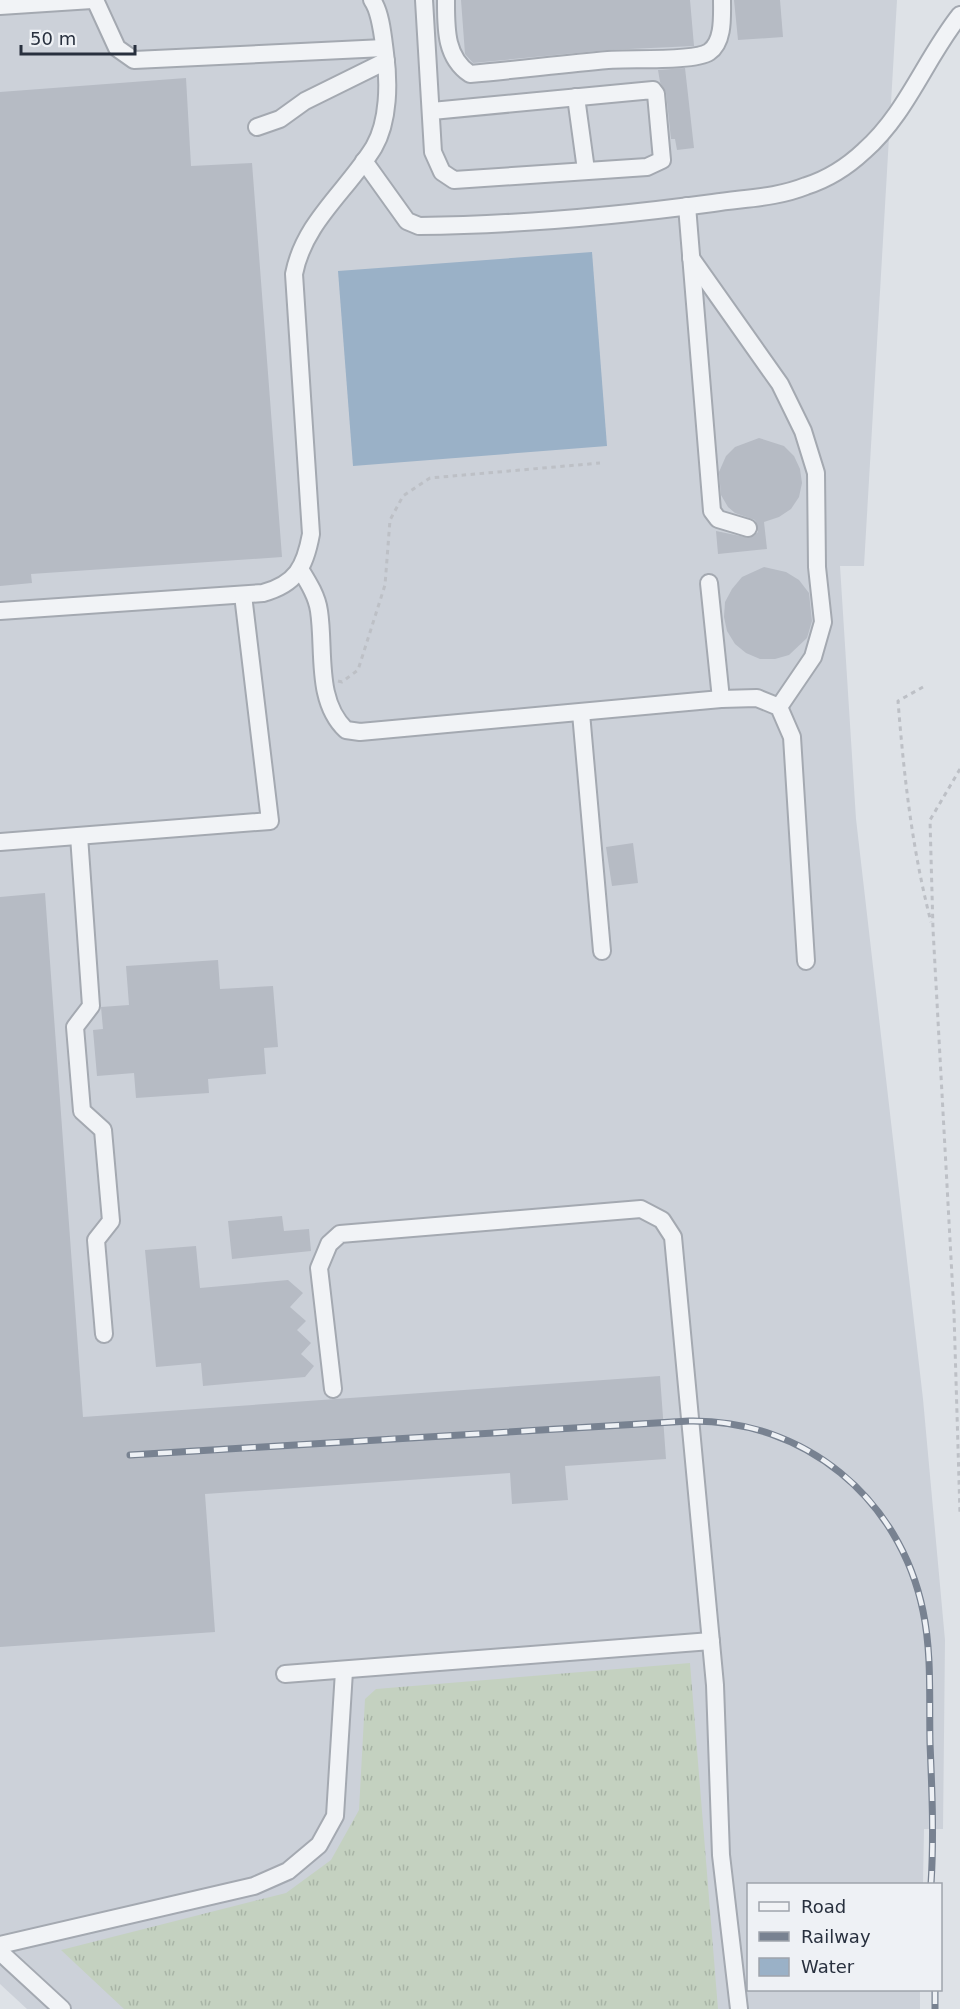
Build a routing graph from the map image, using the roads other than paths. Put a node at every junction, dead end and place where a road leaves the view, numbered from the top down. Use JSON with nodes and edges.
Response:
{"nodes":[{"id":1,"x":94,"y":0,"type":"edge"},
{"id":2,"x":372,"y":0,"type":"edge"},
{"id":3,"x":424,"y":0,"type":"edge"},
{"id":4,"x":446,"y":0,"type":"edge"},
{"id":5,"x":722,"y":0,"type":"edge"},
{"id":6,"x":0,"y":6,"type":"edge"},
{"id":7,"x":960,"y":15,"type":"edge"},
{"id":8,"x":385,"y":55,"type":"junction"},
{"id":9,"x":576,"y":97,"type":"junction"},
{"id":10,"x":432,"y":111,"type":"junction"},
{"id":11,"x":257,"y":126,"type":"dead end"},
{"id":12,"x":364,"y":161,"type":"junction"},
{"id":13,"x":586,"y":170,"type":"junction"},
{"id":14,"x":687,"y":206,"type":"junction"},
{"id":15,"x":691,"y":258,"type":"junction"},
{"id":16,"x":748,"y":528,"type":"dead end"},
{"id":17,"x":300,"y":569,"type":"junction"},
{"id":18,"x":709,"y":583,"type":"dead end"},
{"id":19,"x":243,"y":595,"type":"junction"},
{"id":20,"x":0,"y":611,"type":"edge"},
{"id":21,"x":721,"y":699,"type":"junction"},
{"id":22,"x":779,"y":707,"type":"junction"},
{"id":23,"x":581,"y":713,"type":"junction"},
{"id":24,"x":79,"y":836,"type":"junction"},
{"id":25,"x":0,"y":842,"type":"edge"},
{"id":26,"x":602,"y":951,"type":"dead end"},
{"id":27,"x":806,"y":961,"type":"dead end"},
{"id":28,"x":104,"y":1334,"type":"dead end"},
{"id":29,"x":333,"y":1389,"type":"dead end"},
{"id":30,"x":711,"y":1641,"type":"junction"},
{"id":31,"x":344,"y":1671,"type":"junction"},
{"id":32,"x":285,"y":1674,"type":"dead end"},
{"id":33,"x":0,"y":1945,"type":"edge"},
{"id":34,"x":0,"y":1952,"type":"edge"},
{"id":35,"x":62,"y":2009,"type":"edge"},
{"id":36,"x":739,"y":2009,"type":"edge"}],
"edges":[{"from":1,"to":6,"type":"lane"},
{"from":1,"to":8,"type":"lane"},
{"from":2,"to":8,"type":"lane"},
{"from":3,"to":10,"type":"lane"},
{"from":4,"to":5,"type":"lane"},
{"from":7,"to":14,"type":"lane"},
{"from":8,"to":11,"type":"lane"},
{"from":8,"to":12,"type":"lane"},
{"from":9,"to":10,"type":"lane"},
{"from":9,"to":13,"type":"lane"},
{"from":9,"to":13,"type":"lane"},
{"from":10,"to":13,"type":"lane"},
{"from":12,"to":14,"type":"lane"},
{"from":12,"to":17,"type":"lane"},
{"from":14,"to":15,"type":"lane"},
{"from":15,"to":16,"type":"lane"},
{"from":15,"to":22,"type":"lane"},
{"from":17,"to":19,"type":"lane"},
{"from":17,"to":23,"type":"lane"},
{"from":18,"to":21,"type":"lane"},
{"from":19,"to":20,"type":"lane"},
{"from":19,"to":24,"type":"lane"},
{"from":21,"to":22,"type":"lane"},
{"from":21,"to":23,"type":"lane"},
{"from":22,"to":27,"type":"lane"},
{"from":23,"to":26,"type":"lane"},
{"from":24,"to":25,"type":"lane"},
{"from":24,"to":28,"type":"lane"},
{"from":29,"to":30,"type":"lane"},
{"from":30,"to":31,"type":"lane"},
{"from":30,"to":36,"type":"lane"},
{"from":31,"to":32,"type":"lane"},
{"from":31,"to":33,"type":"lane"},
{"from":34,"to":35,"type":"lane"}]}
